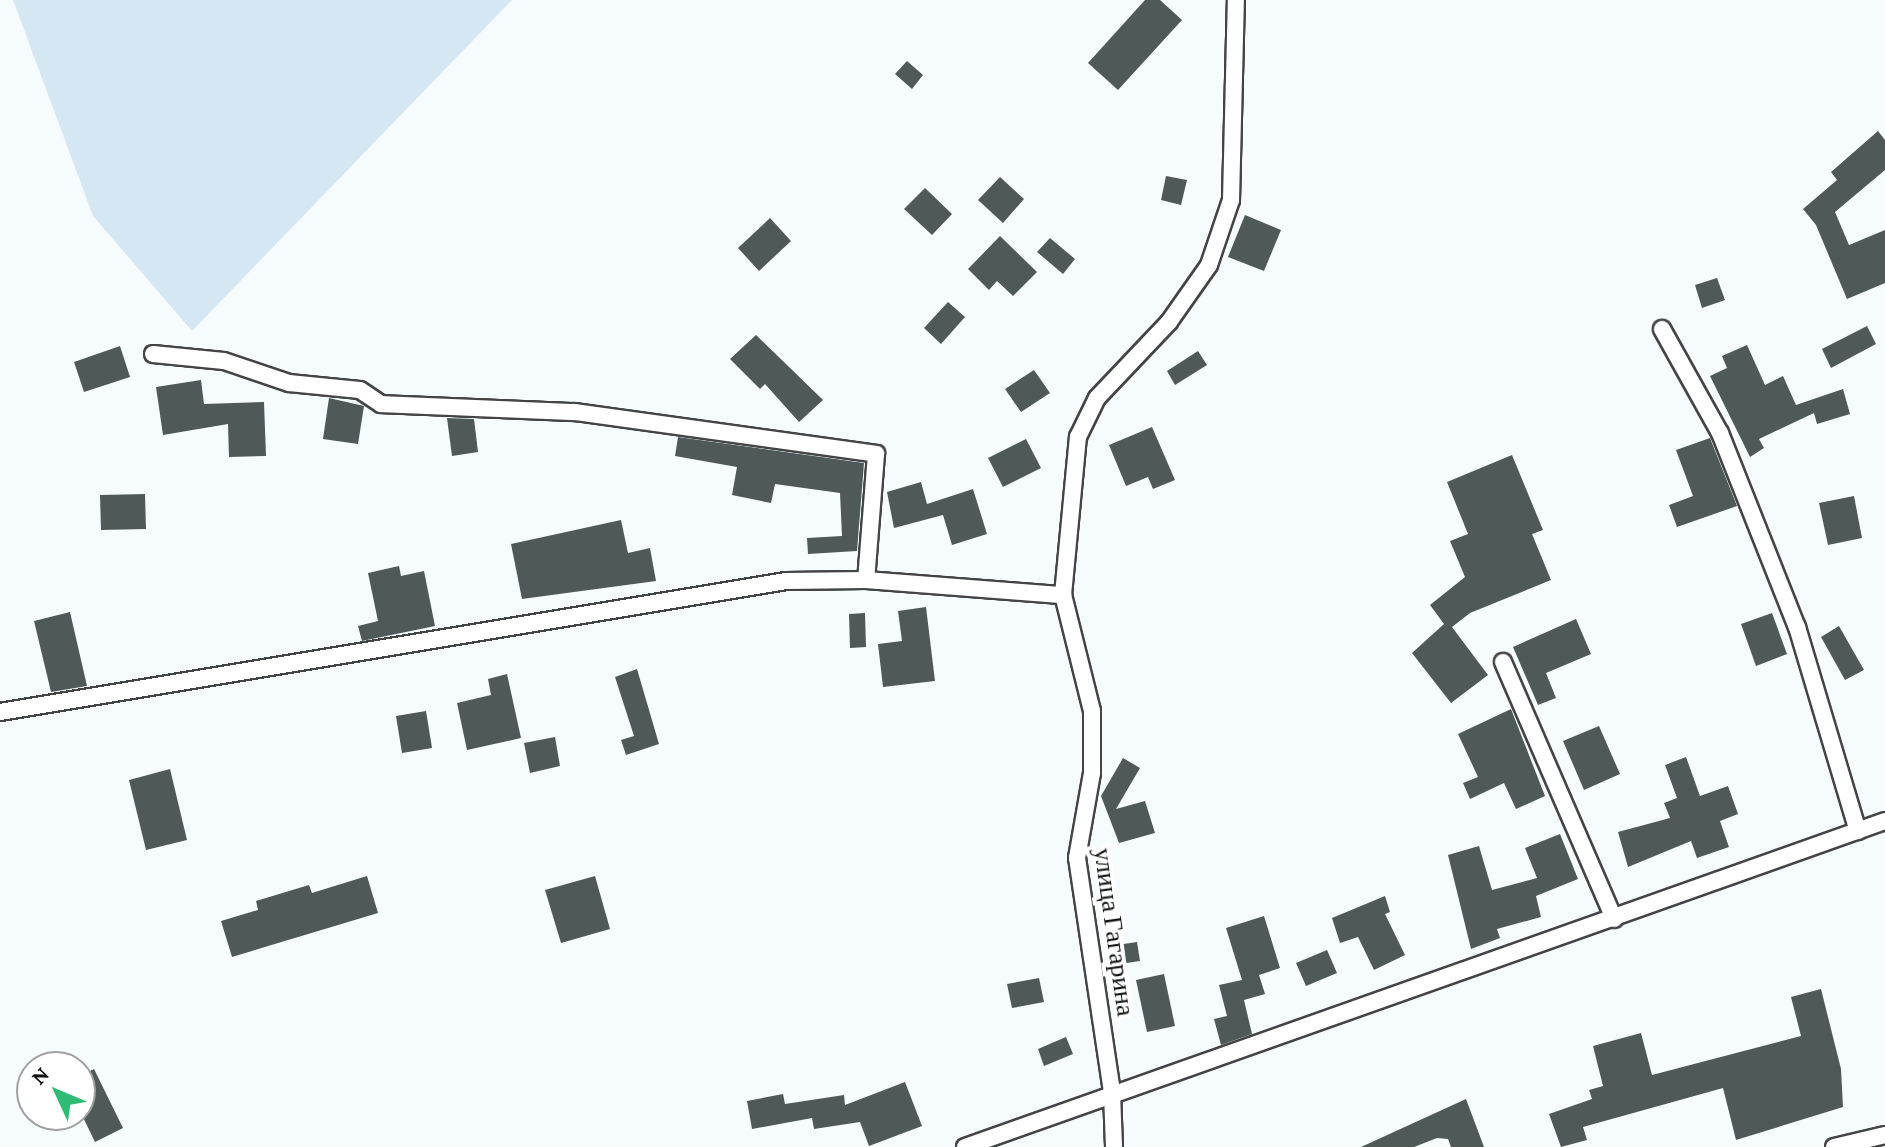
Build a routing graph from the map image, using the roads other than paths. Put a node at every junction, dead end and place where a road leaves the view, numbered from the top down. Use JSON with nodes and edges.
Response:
{"nodes":[{"id":1,"x":1236,"y":0,"type":"edge"},
{"id":2,"x":1662,"y":329,"type":"dead end"},
{"id":3,"x":153,"y":354,"type":"dead end"},
{"id":4,"x":866,"y":580,"type":"junction"},
{"id":5,"x":1063,"y":595,"type":"junction"},
{"id":6,"x":1503,"y":662,"type":"dead end"},
{"id":7,"x":0,"y":712,"type":"edge"},
{"id":8,"x":1885,"y":821,"type":"edge"},
{"id":9,"x":1858,"y":831,"type":"junction"},
{"id":10,"x":1614,"y":919,"type":"junction"},
{"id":11,"x":1112,"y":1092,"type":"junction"},
{"id":12,"x":1885,"y":1135,"type":"edge"},
{"id":13,"x":965,"y":1147,"type":"edge"},
{"id":14,"x":1114,"y":1147,"type":"edge"},
{"id":15,"x":1834,"y":1147,"type":"edge"}],
"edges":[{"from":1,"to":5,"type":"street","name":"улица Гагарина"},
{"from":2,"to":9,"type":"street"},
{"from":3,"to":4,"type":"street"},
{"from":4,"to":5,"type":"street"},
{"from":4,"to":7,"type":"street"},
{"from":5,"to":11,"type":"street","name":"улица Гагарина"},
{"from":6,"to":10,"type":"street"},
{"from":8,"to":9,"type":"street"},
{"from":9,"to":10,"type":"street"},
{"from":10,"to":11,"type":"street"},
{"from":11,"to":13,"type":"street"},
{"from":11,"to":14,"type":"street","name":"улица Гагарина"},
{"from":12,"to":15,"type":"street"}]}
